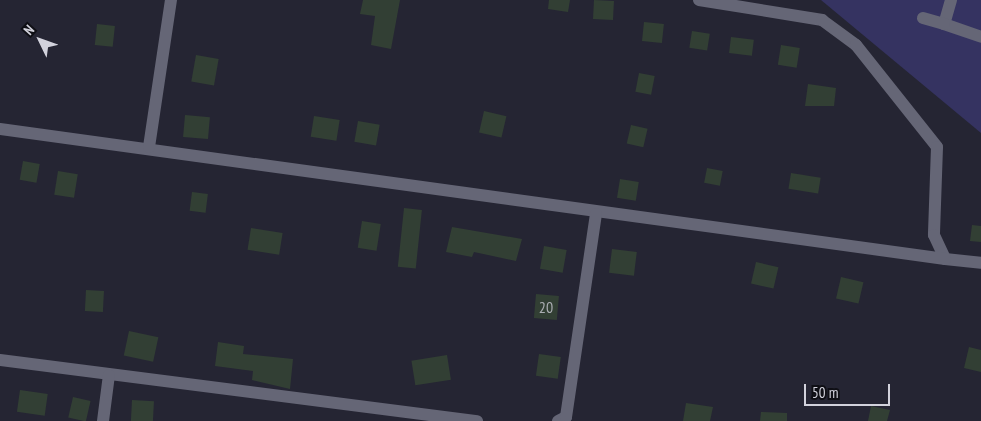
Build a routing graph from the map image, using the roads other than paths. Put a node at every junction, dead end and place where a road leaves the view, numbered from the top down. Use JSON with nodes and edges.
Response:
{"nodes":[{"id":1,"x":171,"y":0,"type":"edge"},
{"id":2,"x":699,"y":0,"type":"edge"},
{"id":3,"x":951,"y":0,"type":"edge"},
{"id":4,"x":923,"y":18,"type":"dead end"},
{"id":5,"x":944,"y":24,"type":"junction"},
{"id":6,"x":981,"y":37,"type":"edge"},
{"id":7,"x":0,"y":129,"type":"edge"},
{"id":8,"x":149,"y":147,"type":"junction"},
{"id":9,"x":596,"y":214,"type":"junction"},
{"id":10,"x":946,"y":259,"type":"junction"},
{"id":11,"x":981,"y":263,"type":"edge"},
{"id":12,"x":0,"y":360,"type":"edge"},
{"id":13,"x":109,"y":375,"type":"junction"},
{"id":14,"x":103,"y":421,"type":"edge"},
{"id":15,"x":477,"y":421,"type":"edge"},
{"id":16,"x":558,"y":421,"type":"edge"}],
"edges":[{"from":1,"to":8,"type":"lane"},
{"from":2,"to":10,"type":"lane"},
{"from":3,"to":5,"type":"lane"},
{"from":4,"to":5,"type":"lane"},
{"from":5,"to":6,"type":"lane"},
{"from":7,"to":8,"type":"lane"},
{"from":8,"to":9,"type":"lane"},
{"from":9,"to":10,"type":"lane"},
{"from":9,"to":16,"type":"lane"},
{"from":10,"to":11,"type":"lane"},
{"from":12,"to":13,"type":"lane"},
{"from":13,"to":14,"type":"lane"},
{"from":13,"to":15,"type":"lane"}]}
